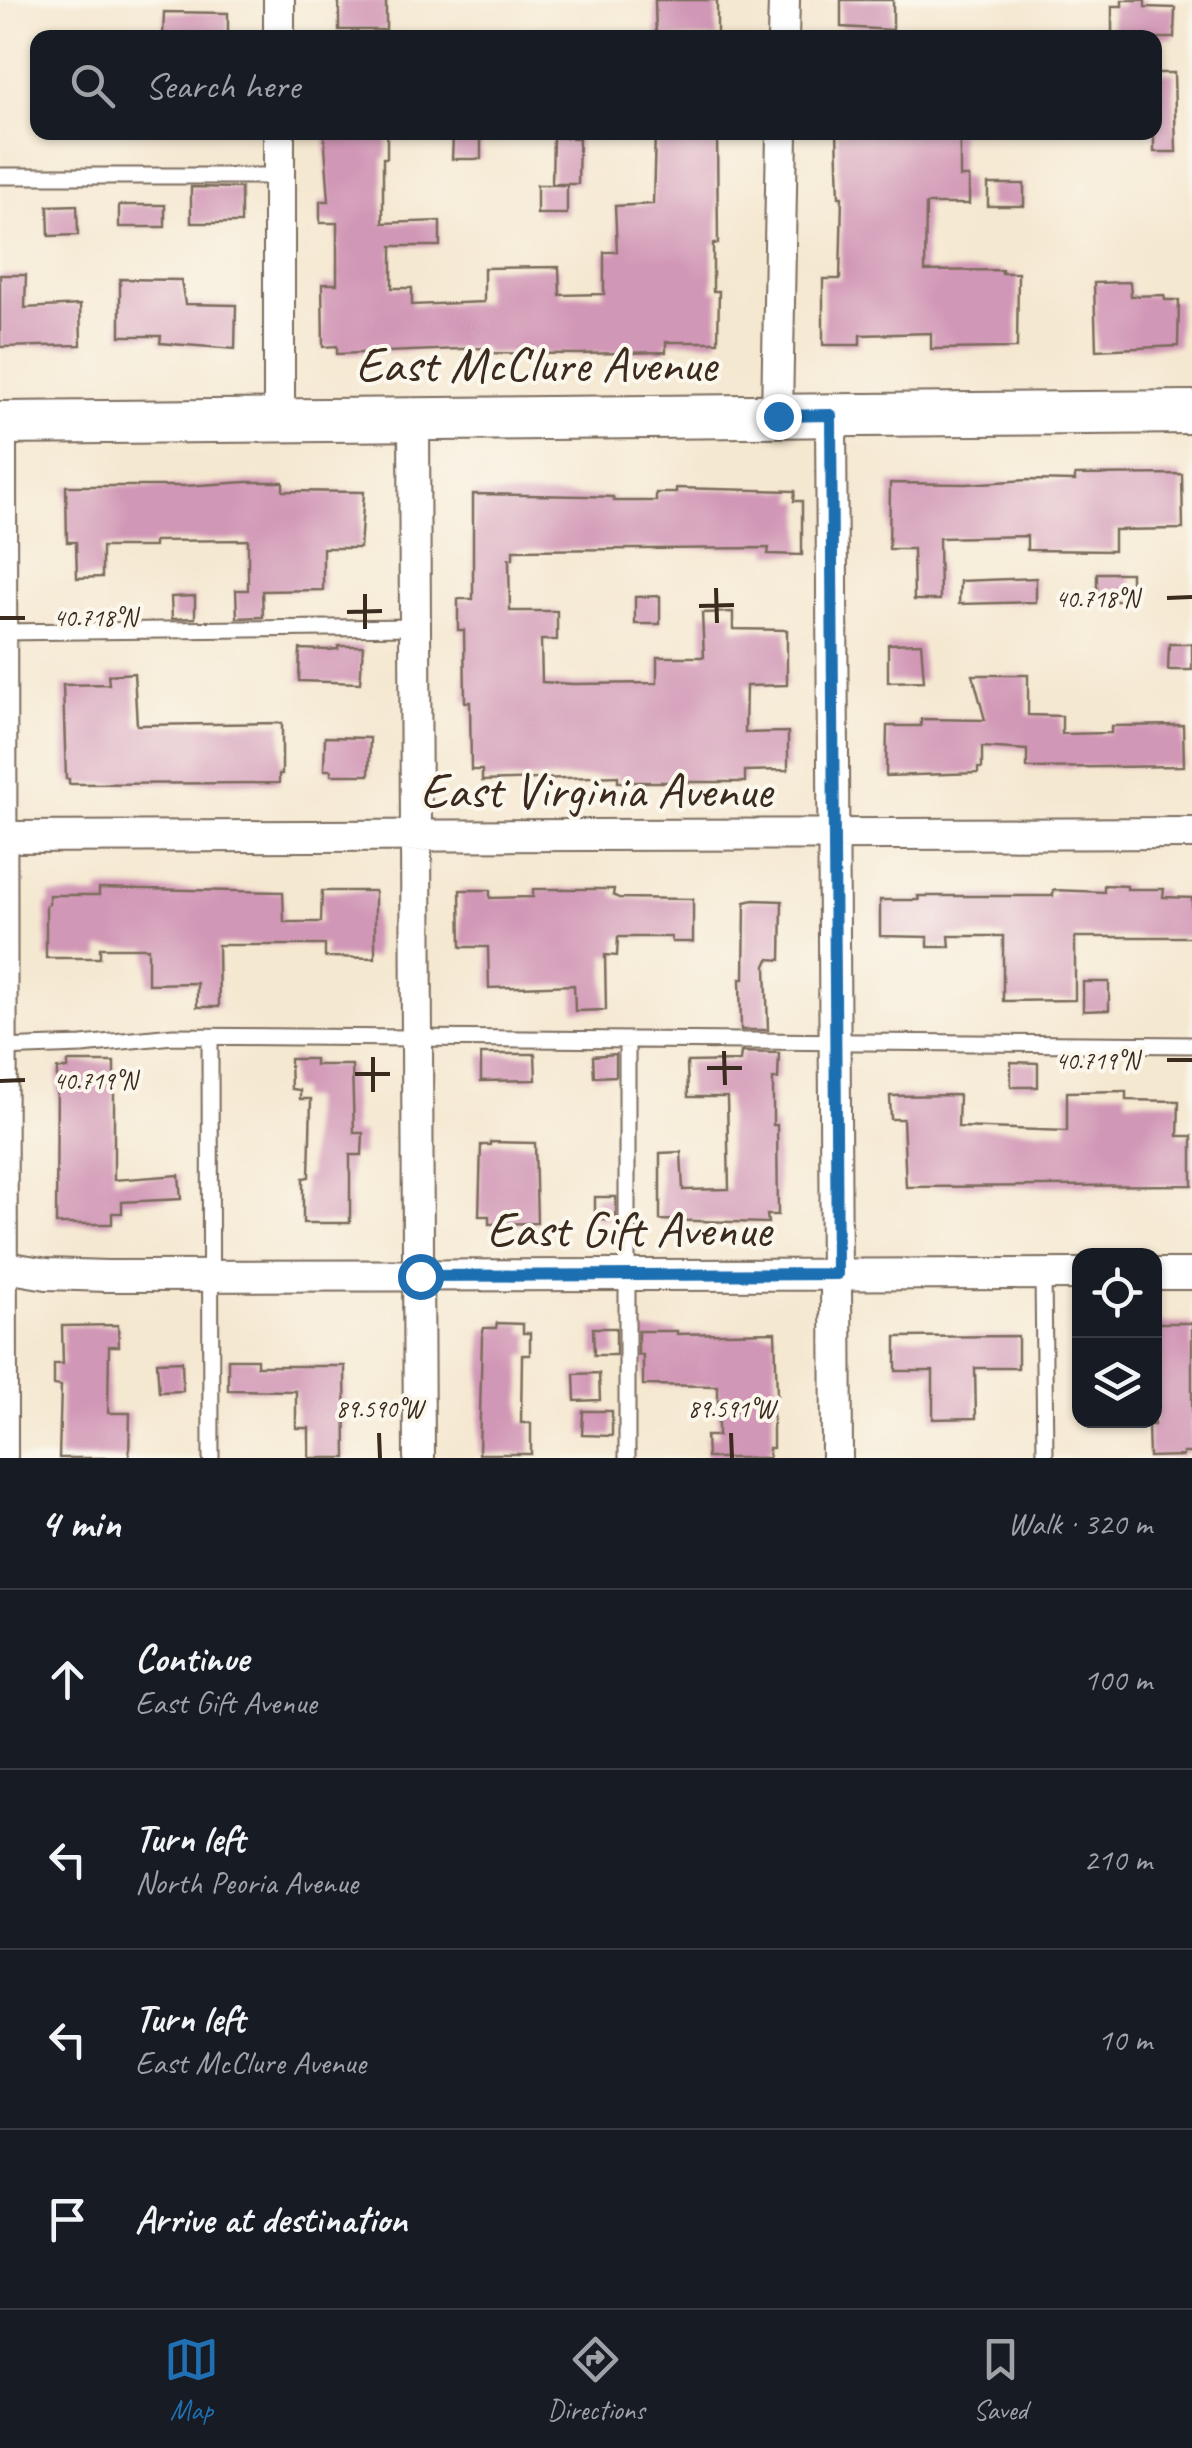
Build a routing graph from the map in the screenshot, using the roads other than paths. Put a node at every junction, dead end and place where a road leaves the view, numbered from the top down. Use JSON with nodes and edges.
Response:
{"nodes":[{"id":1,"x":279,"y":0,"type":"edge"},
{"id":2,"x":784,"y":0,"type":"edge"},
{"id":3,"x":279,"y":30,"type":"edge"},
{"id":4,"x":783,"y":30,"type":"edge"},
{"id":5,"x":279,"y":140,"type":"edge"},
{"id":6,"x":782,"y":140,"type":"edge"},
{"id":7,"x":0,"y":176,"type":"edge"},
{"id":8,"x":279,"y":176,"type":"junction"},
{"id":9,"x":1192,"y":412,"type":"edge"},
{"id":10,"x":831,"y":415,"type":"junction"},
{"id":11,"x":778,"y":416,"type":"junction"},
{"id":12,"x":279,"y":420,"type":"junction"},
{"id":13,"x":414,"y":420,"type":"junction"},
{"id":14,"x":0,"y":423,"type":"edge"},
{"id":15,"x":415,"y":627,"type":"junction"},
{"id":16,"x":0,"y":632,"type":"edge"},
{"id":17,"x":1192,"y":833,"type":"edge"},
{"id":18,"x":835,"y":835,"type":"junction"},
{"id":19,"x":0,"y":838,"type":"edge"},
{"id":20,"x":415,"y":838,"type":"junction"},
{"id":21,"x":210,"y":1037,"type":"junction"},
{"id":22,"x":417,"y":1039,"type":"junction"},
{"id":23,"x":627,"y":1042,"type":"junction"},
{"id":24,"x":836,"y":1044,"type":"junction"},
{"id":25,"x":1192,"y":1045,"type":"edge"},
{"id":26,"x":1,"y":1048,"type":"edge"},
{"id":27,"x":2,"y":1266,"type":"edge"},
{"id":28,"x":837,"y":1274,"type":"junction"},
{"id":29,"x":1042,"y":1274,"type":"junction"},
{"id":30,"x":1072,"y":1274,"type":"edge"},
{"id":31,"x":1162,"y":1274,"type":"edge"},
{"id":32,"x":1192,"y":1274,"type":"edge"},
{"id":33,"x":628,"y":1275,"type":"junction"},
{"id":34,"x":211,"y":1276,"type":"junction"},
{"id":35,"x":420,"y":1276,"type":"junction"},
{"id":36,"x":2,"y":1458,"type":"edge"},
{"id":37,"x":211,"y":1458,"type":"edge"},
{"id":38,"x":418,"y":1458,"type":"edge"},
{"id":39,"x":627,"y":1458,"type":"edge"},
{"id":40,"x":837,"y":1458,"type":"edge"},
{"id":41,"x":1045,"y":1458,"type":"edge"}],
"edges":[{"from":1,"to":3,"type":"street"},
{"from":2,"to":4,"type":"street"},
{"from":5,"to":8,"type":"street"},
{"from":6,"to":11,"type":"street"},
{"from":7,"to":8,"type":"lane"},
{"from":8,"to":12,"type":"street"},
{"from":9,"to":10,"type":"street","name":"East McClure Avenue"},
{"from":10,"to":11,"type":"street","name":"East McClure Avenue"},
{"from":10,"to":18,"type":"street"},
{"from":11,"to":13,"type":"street","name":"East McClure Avenue"},
{"from":12,"to":13,"type":"street","name":"East McClure Avenue"},
{"from":12,"to":14,"type":"street","name":"East McClure Avenue"},
{"from":13,"to":15,"type":"street"},
{"from":14,"to":16,"type":"street"},
{"from":15,"to":16,"type":"lane"},
{"from":15,"to":20,"type":"street"},
{"from":16,"to":19,"type":"street"},
{"from":17,"to":18,"type":"street","name":"East Virginia Avenue"},
{"from":18,"to":20,"type":"street","name":"East Virginia Avenue"},
{"from":18,"to":24,"type":"street"},
{"from":19,"to":20,"type":"street","name":"East Virginia Avenue"},
{"from":19,"to":26,"type":"street"},
{"from":20,"to":22,"type":"street"},
{"from":21,"to":22,"type":"lane"},
{"from":21,"to":26,"type":"lane"},
{"from":21,"to":34,"type":"lane"},
{"from":22,"to":23,"type":"lane"},
{"from":22,"to":35,"type":"street"},
{"from":23,"to":24,"type":"lane"},
{"from":23,"to":33,"type":"lane"},
{"from":24,"to":25,"type":"lane"},
{"from":24,"to":28,"type":"street"},
{"from":26,"to":27,"type":"street"},
{"from":27,"to":34,"type":"street","name":"East Gift Avenue"},
{"from":27,"to":36,"type":"street"},
{"from":28,"to":29,"type":"street","name":"East Gift Avenue"},
{"from":28,"to":33,"type":"street","name":"East Gift Avenue"},
{"from":28,"to":40,"type":"street"},
{"from":29,"to":30,"type":"street","name":"East Gift Avenue"},
{"from":29,"to":41,"type":"lane"},
{"from":31,"to":32,"type":"street"},
{"from":33,"to":35,"type":"street","name":"East Gift Avenue"},
{"from":33,"to":39,"type":"lane"},
{"from":34,"to":35,"type":"street","name":"East Gift Avenue"},
{"from":34,"to":37,"type":"lane"},
{"from":35,"to":38,"type":"street"}]}
